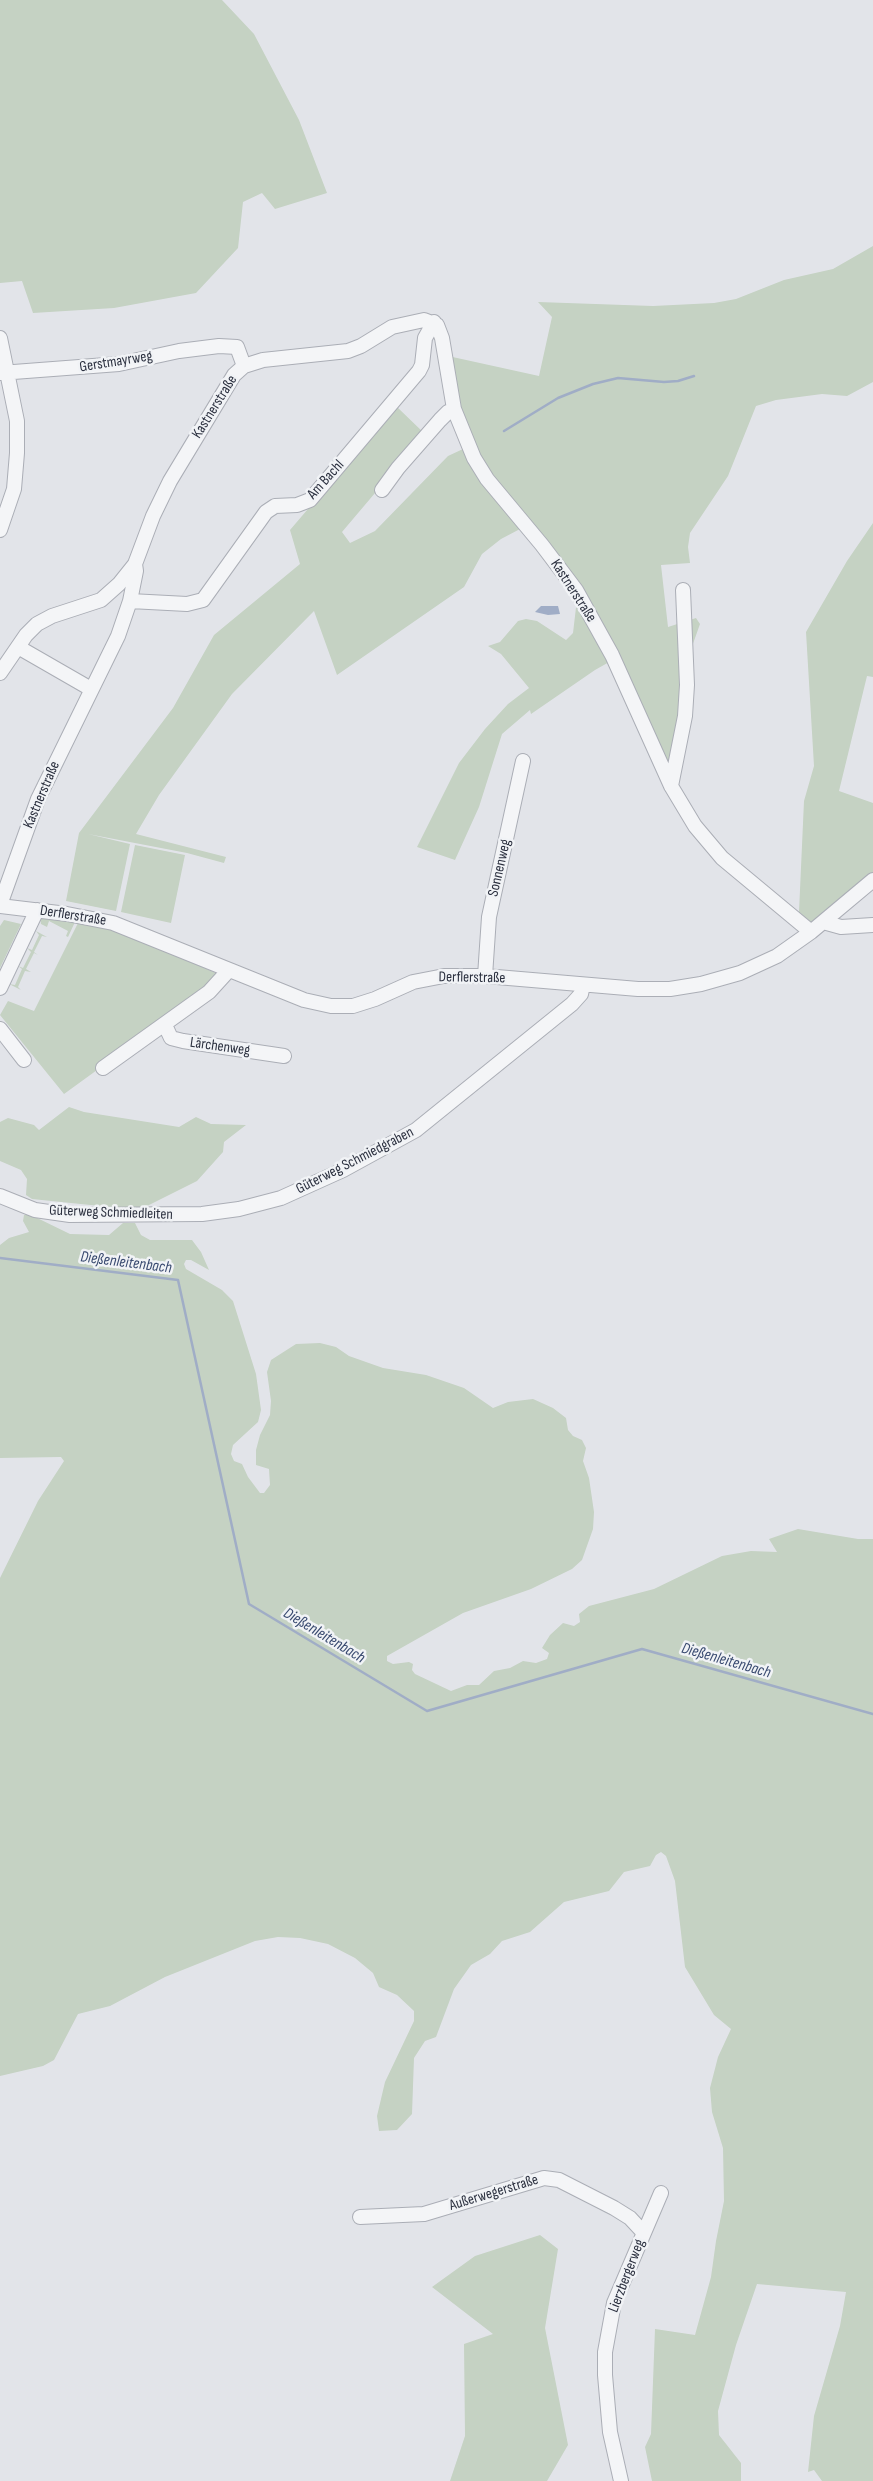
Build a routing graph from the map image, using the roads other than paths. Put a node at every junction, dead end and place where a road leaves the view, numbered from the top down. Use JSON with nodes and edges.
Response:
{"nodes":[{"id":1,"x":434,"y":322,"type":"junction"},
{"id":2,"x":0,"y":338,"type":"edge"},
{"id":3,"x":244,"y":366,"type":"junction"},
{"id":4,"x":4,"y":373,"type":"edge"},
{"id":5,"x":454,"y":410,"type":"junction"},
{"id":6,"x":382,"y":490,"type":"dead end"},
{"id":7,"x":0,"y":530,"type":"edge"},
{"id":8,"x":135,"y":564,"type":"junction"},
{"id":9,"x":683,"y":590,"type":"dead end"},
{"id":10,"x":130,"y":602,"type":"junction"},
{"id":11,"x":18,"y":647,"type":"junction"},
{"id":12,"x":0,"y":673,"type":"edge"},
{"id":13,"x":91,"y":689,"type":"junction"},
{"id":14,"x":523,"y":761,"type":"dead end"},
{"id":15,"x":671,"y":786,"type":"junction"},
{"id":16,"x":873,"y":880,"type":"edge"},
{"id":17,"x":0,"y":905,"type":"edge"},
{"id":18,"x":36,"y":910,"type":"junction"},
{"id":19,"x":823,"y":922,"type":"junction"},
{"id":20,"x":873,"y":925,"type":"edge"},
{"id":21,"x":811,"y":932,"type":"junction"},
{"id":22,"x":229,"y":970,"type":"junction"},
{"id":23,"x":485,"y":976,"type":"junction"},
{"id":24,"x":1,"y":985,"type":"edge"},
{"id":25,"x":583,"y":985,"type":"junction"},
{"id":26,"x":165,"y":1025,"type":"junction"},
{"id":27,"x":0,"y":1029,"type":"edge"},
{"id":28,"x":284,"y":1056,"type":"dead end"},
{"id":29,"x":24,"y":1060,"type":"dead end"},
{"id":30,"x":103,"y":1068,"type":"dead end"},
{"id":31,"x":0,"y":1196,"type":"edge"},
{"id":32,"x":195,"y":1215,"type":"joint"},
{"id":33,"x":661,"y":2192,"type":"dead end"},
{"id":34,"x":360,"y":2217,"type":"dead end"},
{"id":35,"x":643,"y":2232,"type":"junction"},
{"id":36,"x":621,"y":2481,"type":"edge"}],
"edges":[{"from":1,"to":3,"type":"street","name":"Kastnerstraße"},
{"from":1,"to":5,"type":"street","name":"Kastnerstraße"},
{"from":1,"to":10,"type":"street","name":"Am Bachl"},
{"from":2,"to":4,"type":"street"},
{"from":3,"to":4,"type":"street","name":"Gerstmayrweg"},
{"from":3,"to":8,"type":"street","name":"Kastnerstraße"},
{"from":4,"to":7,"type":"street"},
{"from":5,"to":6,"type":"street"},
{"from":5,"to":15,"type":"street","name":"Kastnerstraße"},
{"from":8,"to":10,"type":"street","name":"Kastnerstraße"},
{"from":8,"to":11,"type":"street"},
{"from":9,"to":15,"type":"street"},
{"from":10,"to":13,"type":"street","name":"Kastnerstraße"},
{"from":11,"to":12,"type":"street"},
{"from":11,"to":13,"type":"street"},
{"from":13,"to":17,"type":"street","name":"Kastnerstraße"},
{"from":14,"to":23,"type":"street","name":"Sonnenweg"},
{"from":15,"to":21,"type":"street","name":"Kastnerstraße"},
{"from":16,"to":19,"type":"street","name":"Derflerstraße"},
{"from":17,"to":18,"type":"street","name":"Derflerstraße"},
{"from":18,"to":22,"type":"street","name":"Derflerstraße"},
{"from":18,"to":24,"type":"street"},
{"from":19,"to":20,"type":"street"},
{"from":19,"to":21,"type":"street","name":"Derflerstraße"},
{"from":21,"to":25,"type":"street","name":"Derflerstraße"},
{"from":22,"to":23,"type":"street","name":"Derflerstraße"},
{"from":22,"to":26,"type":"street"},
{"from":23,"to":25,"type":"street","name":"Derflerstraße"},
{"from":25,"to":32,"type":"street","name":"Güterweg Schmiedgraben"},
{"from":26,"to":28,"type":"street","name":"Lärchenweg"},
{"from":26,"to":30,"type":"street"},
{"from":27,"to":29,"type":"street"},
{"from":31,"to":32,"type":"street","name":"Güterweg Schmiedleiten"},
{"from":33,"to":35,"type":"street","name":"Lierzbergerweg"},
{"from":34,"to":35,"type":"street","name":"Außerwegerstraße"},
{"from":35,"to":36,"type":"street","name":"Lierzbergerweg"}]}
